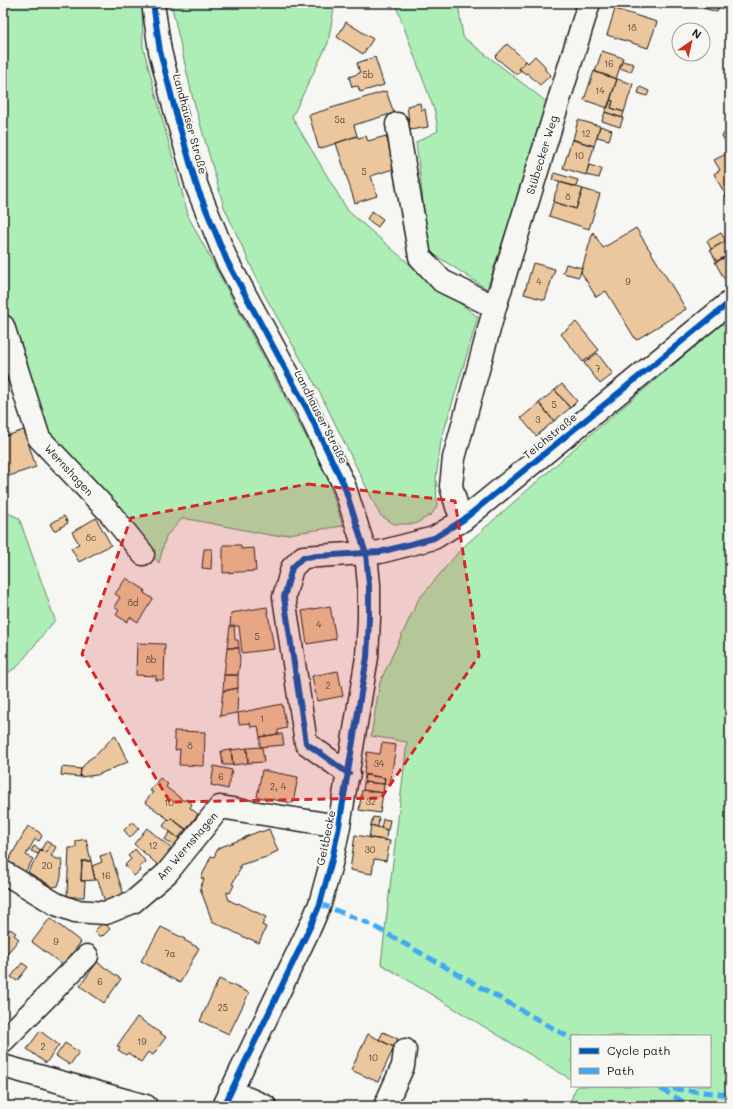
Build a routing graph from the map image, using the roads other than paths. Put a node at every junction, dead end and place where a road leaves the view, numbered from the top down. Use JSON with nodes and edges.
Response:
{"nodes":[{"id":1,"x":153,"y":3,"type":"edge"},
{"id":2,"x":588,"y":3,"type":"edge"},
{"id":3,"x":397,"y":124,"type":"dead end"},
{"id":4,"x":730,"y":302,"type":"edge"},
{"id":5,"x":495,"y":306,"type":"junction"},
{"id":6,"x":3,"y":326,"type":"edge"},
{"id":7,"x":463,"y":520,"type":"junction"},
{"id":8,"x":143,"y":554,"type":"dead end"},
{"id":9,"x":366,"y":554,"type":"junction"},
{"id":10,"x":348,"y":774,"type":"junction"},
{"id":11,"x":339,"y":826,"type":"junction"},
{"id":12,"x":3,"y":872,"type":"edge"},
{"id":13,"x":87,"y":956,"type":"dead end"},
{"id":14,"x":3,"y":1041,"type":"edge"},
{"id":15,"x":405,"y":1050,"type":"dead end"},
{"id":16,"x":3,"y":1066,"type":"edge"},
{"id":17,"x":227,"y":1099,"type":"edge"},
{"id":18,"x":146,"y":1106,"type":"edge"},
{"id":19,"x":265,"y":1106,"type":"edge"},
{"id":20,"x":385,"y":1106,"type":"edge"}],
"edges":[{"from":1,"to":9,"type":"street","name":"Landhauser Straße"},
{"from":2,"to":5,"type":"street","name":"Stübecker Weg"},
{"from":3,"to":5,"type":"street"},
{"from":4,"to":7,"type":"street","name":"Teichstraße"},
{"from":5,"to":7,"type":"street","name":"Stübecker Weg"},
{"from":6,"to":8,"type":"street","name":"Wernshagen"},
{"from":7,"to":9,"type":"street","name":"Teichstraße"},
{"from":9,"to":10,"type":"street","name":"Geitbecke"},
{"from":9,"to":10,"type":"street"},
{"from":10,"to":11,"type":"street","name":"Geitbecke"},
{"from":11,"to":12,"type":"street","name":"Am Wernshagen"},
{"from":11,"to":17,"type":"street","name":"Geitbecke"},
{"from":13,"to":14,"type":"street"},
{"from":15,"to":20,"type":"street"},
{"from":16,"to":18,"type":"street"},
{"from":17,"to":19,"type":"street"}]}
